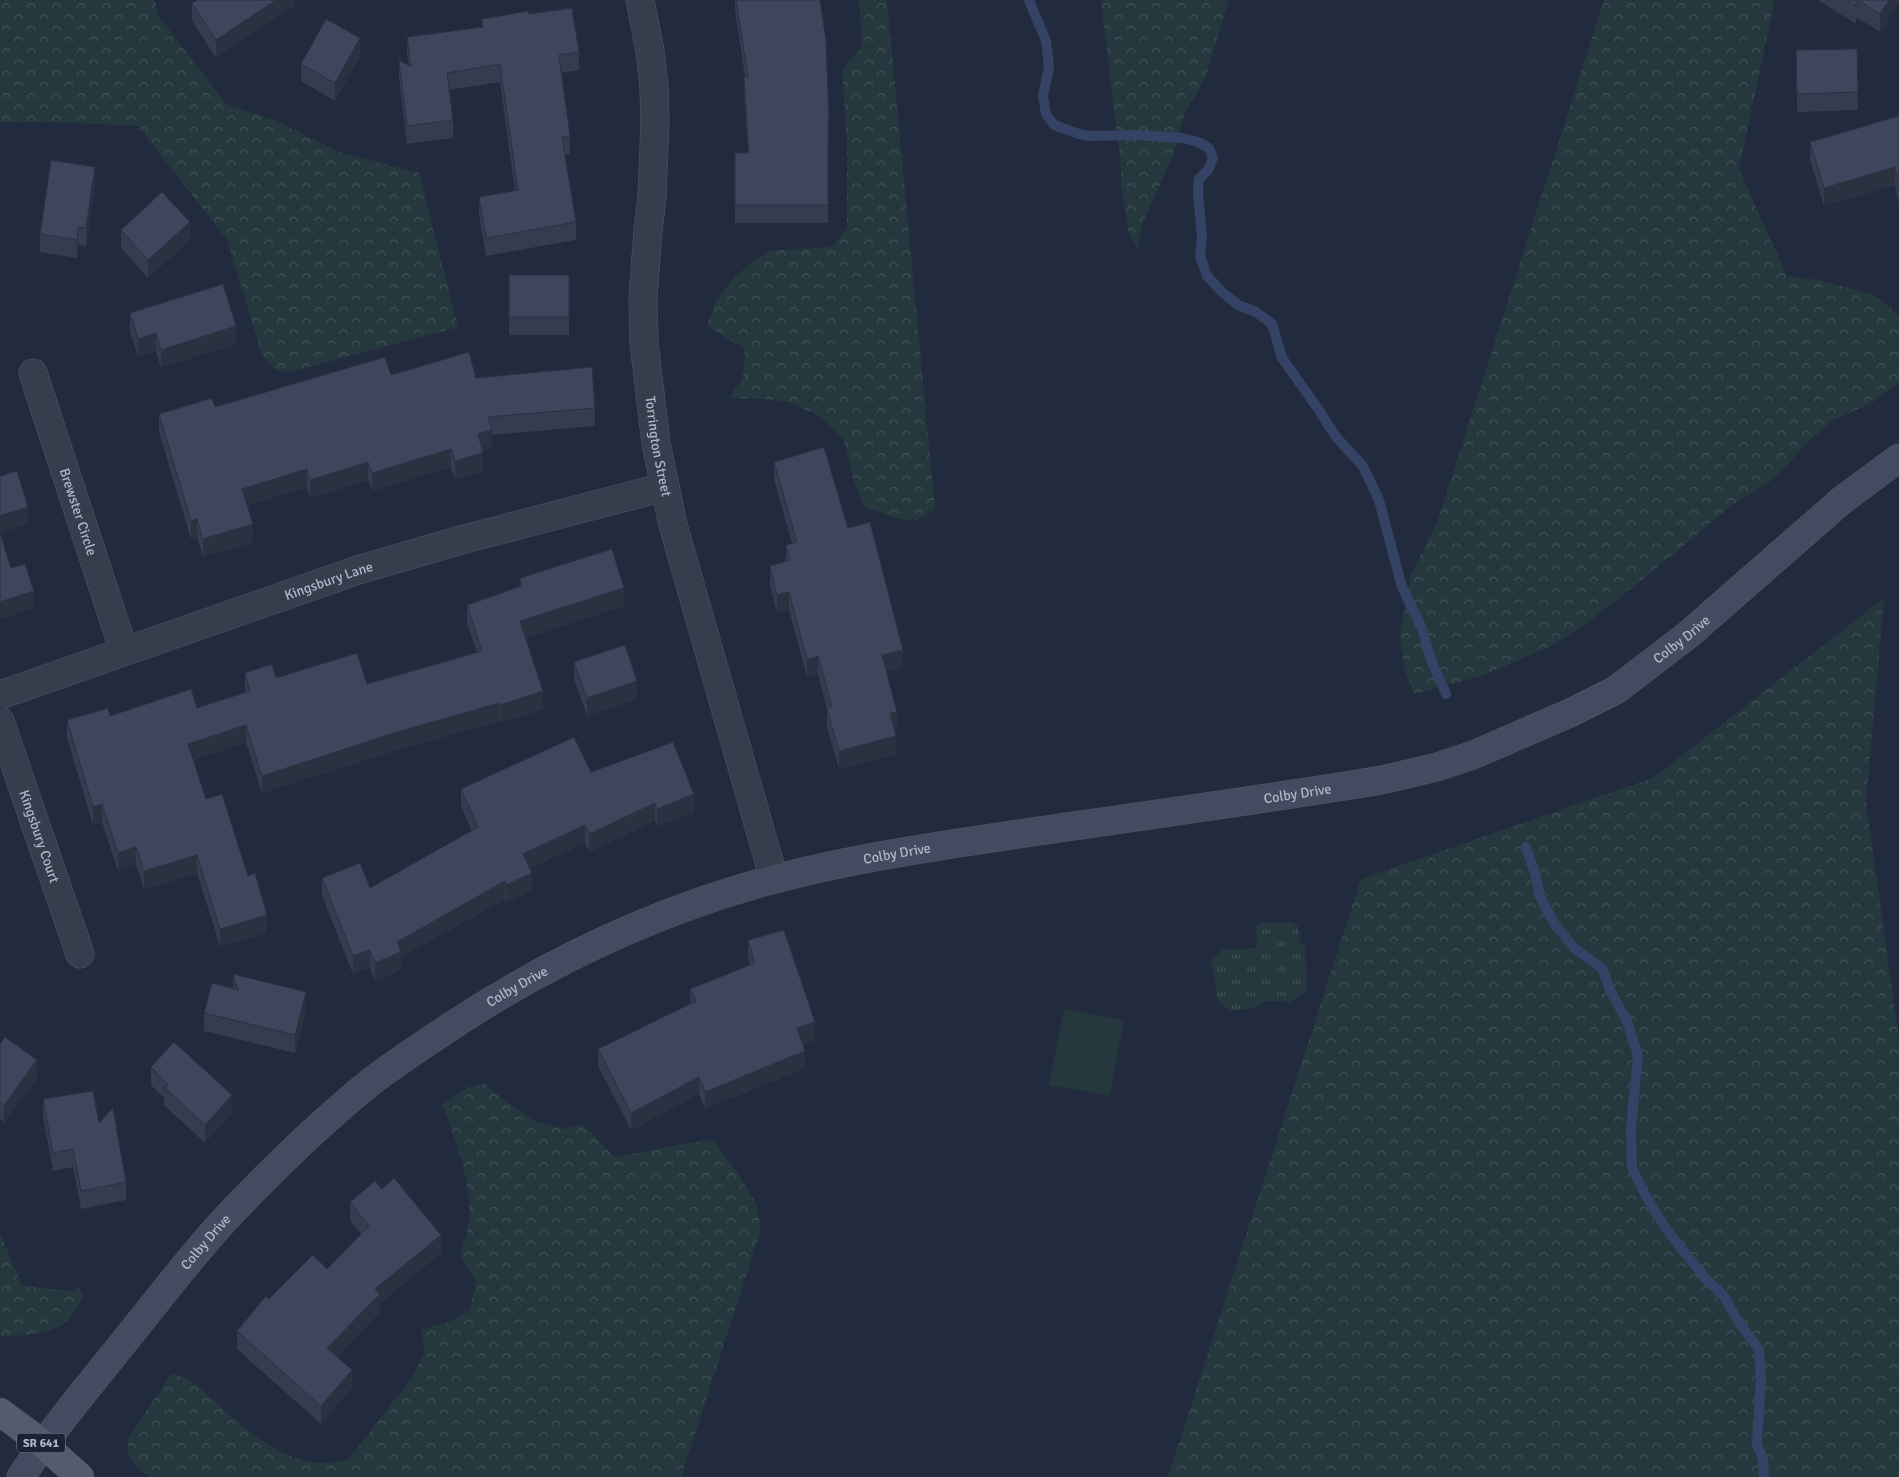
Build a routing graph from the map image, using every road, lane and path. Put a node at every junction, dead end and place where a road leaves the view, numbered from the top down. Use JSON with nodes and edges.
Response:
{"nodes":[{"id":1,"x":640,"y":0,"type":"edge"},
{"id":2,"x":33,"y":373,"type":"dead end"},
{"id":3,"x":1899,"y":458,"type":"edge"},
{"id":4,"x":664,"y":487,"type":"junction"},
{"id":5,"x":124,"y":651,"type":"junction"},
{"id":6,"x":0,"y":694,"type":"edge"},
{"id":7,"x":0,"y":721,"type":"edge"},
{"id":8,"x":774,"y":879,"type":"junction"},
{"id":9,"x":80,"y":954,"type":"dead end"},
{"id":10,"x":0,"y":1412,"type":"edge"},
{"id":11,"x":42,"y":1444,"type":"junction"},
{"id":12,"x":21,"y":1477,"type":"edge"},
{"id":13,"x":80,"y":1477,"type":"edge"}],
"edges":[{"from":1,"to":4,"type":"street","name":"Torrington Street"},
{"from":2,"to":5,"type":"street","name":"Brewster Circle"},
{"from":3,"to":8,"type":"street","name":"Colby Drive"},
{"from":4,"to":5,"type":"street","name":"Kingsbury Lane"},
{"from":4,"to":8,"type":"street","name":"Torrington Street"},
{"from":5,"to":6,"type":"street","name":"Kingsbury Lane"},
{"from":7,"to":9,"type":"street","name":"Kingsbury Court"},
{"from":8,"to":11,"type":"street","name":"Colby Drive"},
{"from":10,"to":11,"type":"main road","number":"SR 641"},
{"from":11,"to":12,"type":"street","name":"Colby Drive"},
{"from":11,"to":13,"type":"main road","number":"SR 641"}]}
